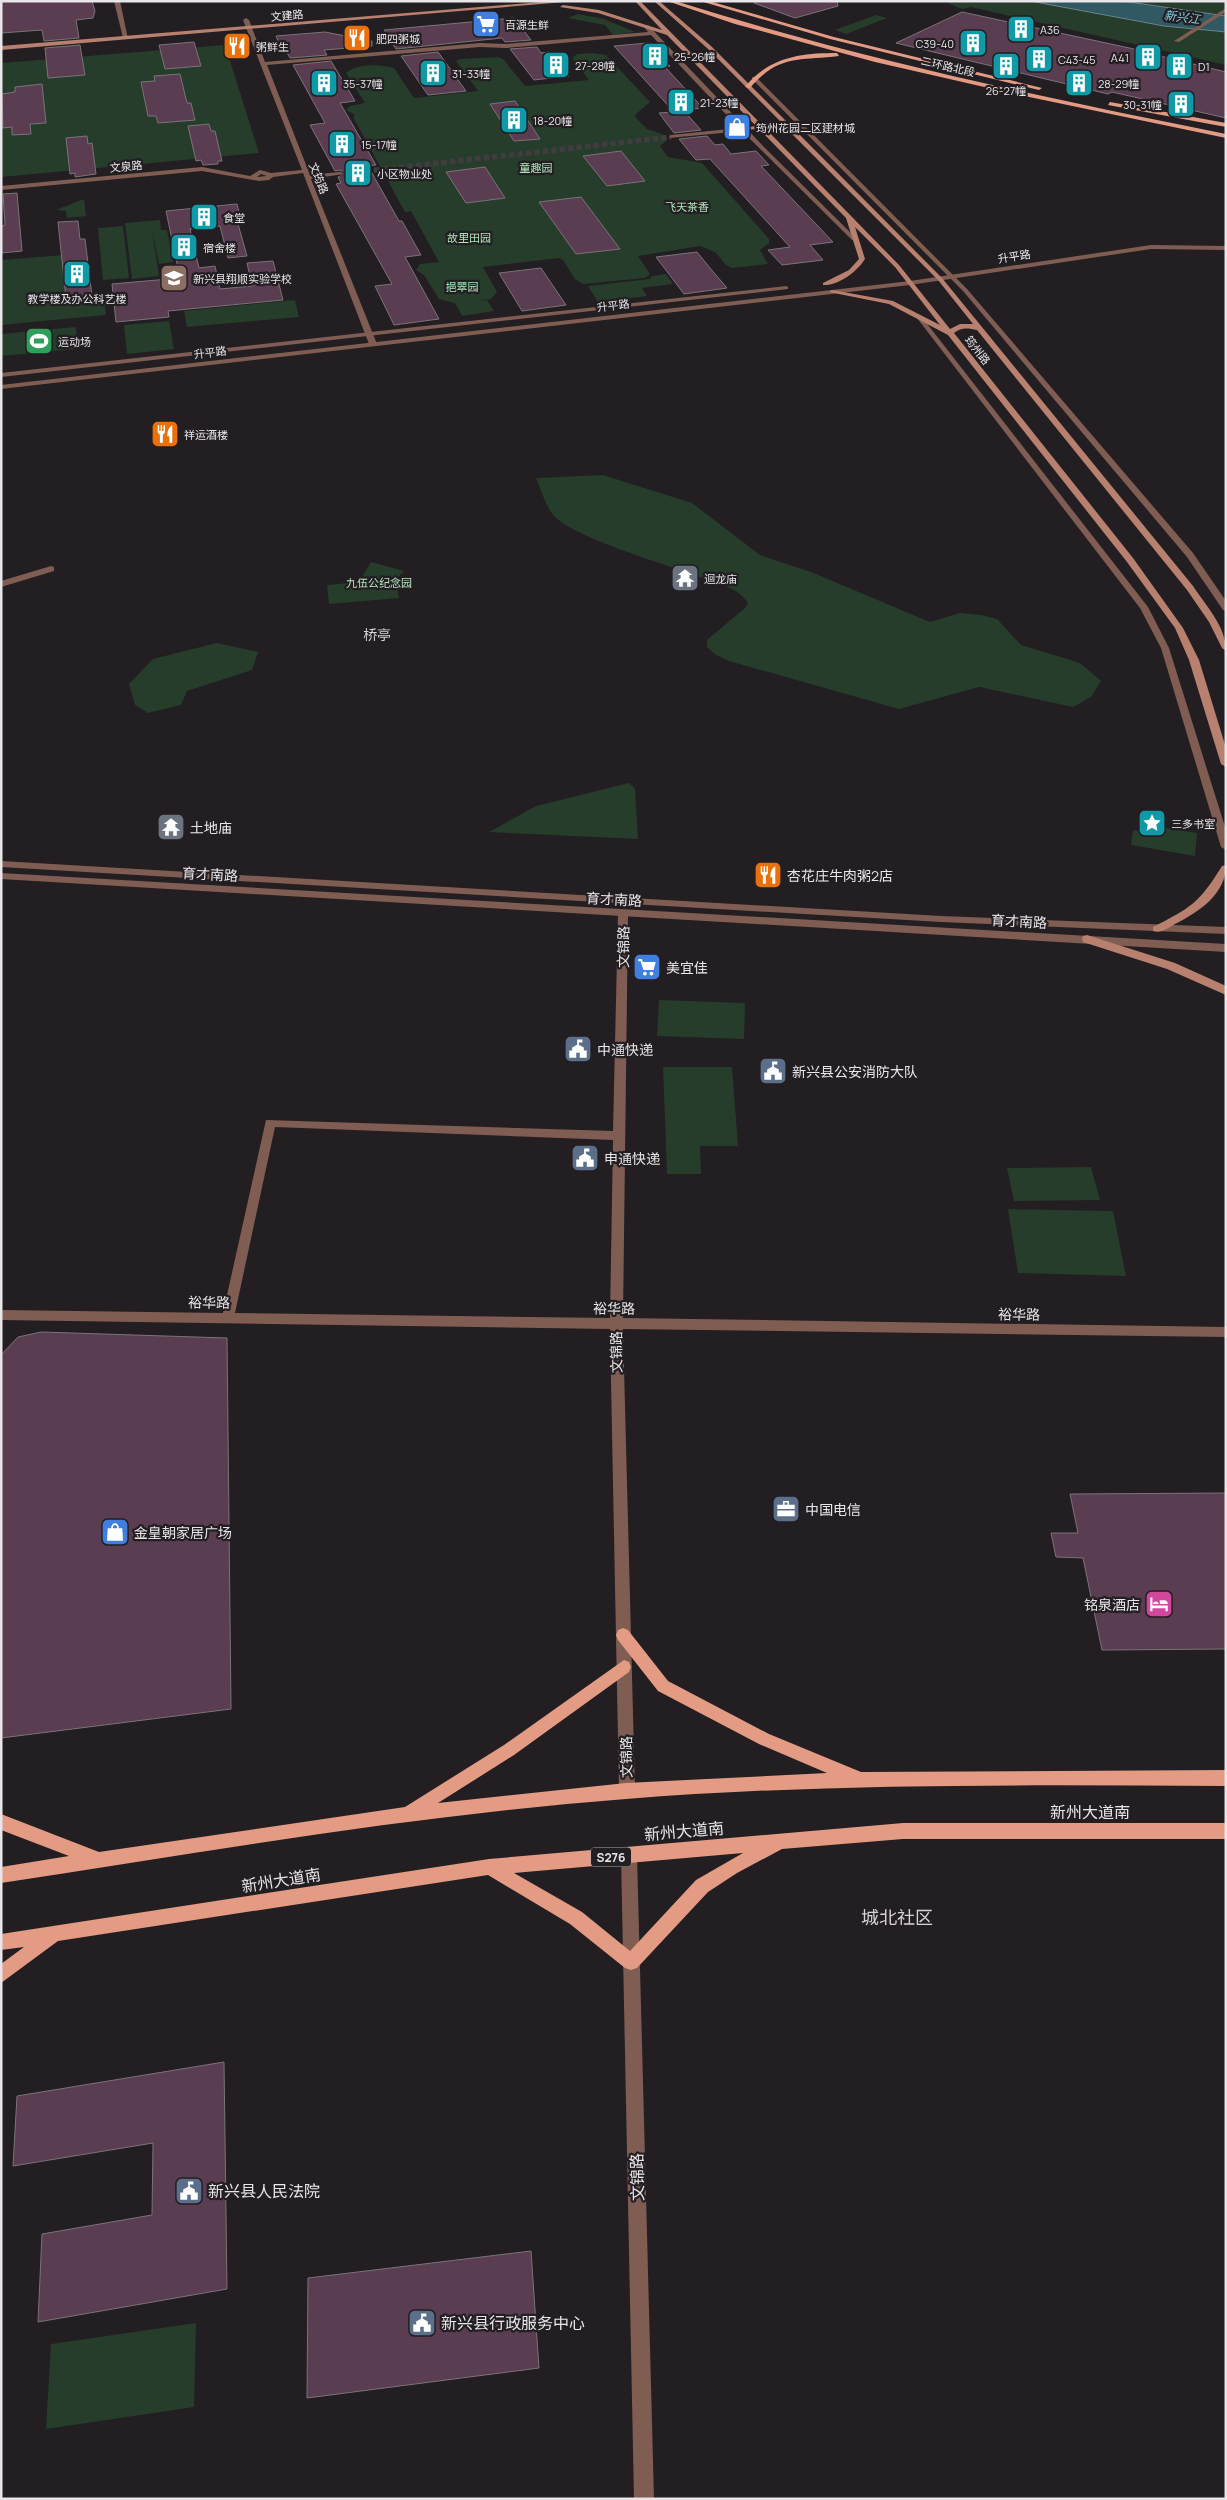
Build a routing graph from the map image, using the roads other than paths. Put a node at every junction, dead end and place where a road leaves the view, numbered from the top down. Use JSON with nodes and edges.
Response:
{"nodes":[{"id":1,"x":117,"y":1,"type":"edge"},
{"id":2,"x":575,"y":1,"type":"edge"},
{"id":3,"x":637,"y":1,"type":"edge"},
{"id":4,"x":656,"y":1,"type":"edge"},
{"id":5,"x":669,"y":1,"type":"edge"},
{"id":6,"x":702,"y":1,"type":"edge"},
{"id":7,"x":538,"y":4,"type":"junction"},
{"id":8,"x":1226,"y":10,"type":"edge"},
{"id":9,"x":246,"y":20,"type":"junction"},
{"id":10,"x":255,"y":20,"type":"dead end"},
{"id":11,"x":236,"y":21,"type":"dead end"},
{"id":12,"x":646,"y":26,"type":"junction"},
{"id":13,"x":248,"y":28,"type":"junction"},
{"id":14,"x":124,"y":30,"type":"junction"},
{"id":15,"x":133,"y":30,"type":"dead end"},
{"id":16,"x":114,"y":31,"type":"dead end"},
{"id":17,"x":652,"y":33,"type":"junction"},
{"id":18,"x":669,"y":34,"type":"junction"},
{"id":19,"x":816,"y":34,"type":"junction"},
{"id":20,"x":126,"y":38,"type":"junction"},
{"id":21,"x":802,"y":40,"type":"junction"},
{"id":22,"x":1177,"y":41,"type":"dead end"},
{"id":23,"x":1,"y":48,"type":"edge"},
{"id":24,"x":860,"y":56,"type":"junction"},
{"id":25,"x":263,"y":64,"type":"junction"},
{"id":26,"x":754,"y":78,"type":"junction"},
{"id":27,"x":996,"y":78,"type":"junction"},
{"id":28,"x":987,"y":85,"type":"junction"},
{"id":29,"x":748,"y":86,"type":"junction"},
{"id":30,"x":1043,"y":89,"type":"dead end"},
{"id":31,"x":1099,"y":102,"type":"dead end"},
{"id":32,"x":798,"y":122,"type":"junction"},
{"id":33,"x":785,"y":124,"type":"junction"},
{"id":34,"x":1226,"y":125,"type":"edge"},
{"id":35,"x":760,"y":127,"type":"junction"},
{"id":36,"x":744,"y":129,"type":"junction"},
{"id":37,"x":1226,"y":136,"type":"edge"},
{"id":38,"x":671,"y":137,"type":"tunnel mouth"},
{"id":39,"x":307,"y":174,"type":"junction"},
{"id":40,"x":340,"y":174,"type":"tunnel mouth"},
{"id":41,"x":1,"y":188,"type":"edge"},
{"id":42,"x":849,"y":218,"type":"junction"},
{"id":43,"x":854,"y":239,"type":"junction"},
{"id":44,"x":1226,"y":248,"type":"edge"},
{"id":45,"x":945,"y":270,"type":"junction"},
{"id":46,"x":932,"y":271,"type":"junction"},
{"id":47,"x":896,"y":276,"type":"junction"},
{"id":48,"x":952,"y":277,"type":"junction"},
{"id":49,"x":940,"y":279,"type":"junction"},
{"id":50,"x":910,"y":282,"type":"junction"},
{"id":51,"x":825,"y":284,"type":"junction"},
{"id":52,"x":815,"y":285,"type":"dead end"},
{"id":53,"x":795,"y":287,"type":"dead end"},
{"id":54,"x":832,"y":292,"type":"junction"},
{"id":55,"x":919,"y":317,"type":"junction"},
{"id":56,"x":979,"y":328,"type":"junction"},
{"id":57,"x":369,"y":333,"type":"junction"},
{"id":58,"x":950,"y":333,"type":"junction"},
{"id":59,"x":373,"y":344,"type":"junction"},
{"id":60,"x":1,"y":375,"type":"edge"},
{"id":61,"x":1,"y":387,"type":"edge"},
{"id":62,"x":51,"y":569,"type":"dead end"},
{"id":63,"x":1,"y":584,"type":"edge"},
{"id":64,"x":1226,"y":608,"type":"edge"},
{"id":65,"x":1226,"y":648,"type":"edge"},
{"id":66,"x":1226,"y":764,"type":"edge"},
{"id":67,"x":1226,"y":847,"type":"edge"},
{"id":68,"x":1,"y":864,"type":"edge"},
{"id":69,"x":1226,"y":868,"type":"edge"},
{"id":70,"x":1,"y":876,"type":"edge"},
{"id":71,"x":624,"y":914,"type":"junction"},
{"id":72,"x":1157,"y":929,"type":"junction"},
{"id":73,"x":1226,"y":931,"type":"edge"},
{"id":74,"x":1087,"y":938,"type":"junction"},
{"id":75,"x":1226,"y":948,"type":"edge"},
{"id":76,"x":1226,"y":991,"type":"edge"},
{"id":77,"x":619,"y":1136,"type":"junction"},
{"id":78,"x":1,"y":1315,"type":"edge"},
{"id":79,"x":228,"y":1318,"type":"junction"},
{"id":80,"x":616,"y":1323,"type":"junction"},
{"id":81,"x":1226,"y":1332,"type":"edge"},
{"id":82,"x":623,"y":1635,"type":"junction"},
{"id":83,"x":624,"y":1667,"type":"junction"},
{"id":84,"x":1226,"y":1778,"type":"edge"},
{"id":85,"x":859,"y":1779,"type":"junction"},
{"id":86,"x":627,"y":1791,"type":"junction"},
{"id":87,"x":407,"y":1813,"type":"junction"},
{"id":88,"x":1,"y":1822,"type":"edge"},
{"id":89,"x":1226,"y":1831,"type":"edge"},
{"id":90,"x":783,"y":1841,"type":"junction"},
{"id":91,"x":628,"y":1855,"type":"junction"},
{"id":92,"x":100,"y":1860,"type":"junction"},
{"id":93,"x":489,"y":1867,"type":"junction"},
{"id":94,"x":1,"y":1875,"type":"edge"},
{"id":95,"x":55,"y":1934,"type":"junction"},
{"id":96,"x":1,"y":1942,"type":"edge"},
{"id":97,"x":631,"y":1962,"type":"junction"},
{"id":98,"x":1,"y":1974,"type":"edge"},
{"id":99,"x":644,"y":2499,"type":"edge"}],
"edges":[{"from":1,"to":14,"type":"street"},
{"from":2,"to":7,"type":"main road","name":"文建路"},
{"from":3,"to":18,"type":"main road","name":"筠州路"},
{"from":4,"to":29,"type":"main road","name":"筠州路"},
{"from":5,"to":21,"type":"main road","name":"二环路北段"},
{"from":6,"to":19,"type":"main road","name":"二环路北段"},
{"from":7,"to":12,"type":"main road"},
{"from":7,"to":13,"type":"main road","name":"文建路"},
{"from":8,"to":22,"type":"street"},
{"from":9,"to":10,"type":"main road","name":"文建路"},
{"from":9,"to":11,"type":"main road","name":"文建路"},
{"from":9,"to":13,"type":"street","name":"文筠路"},
{"from":12,"to":17,"type":"street"},
{"from":12,"to":18,"type":"main road"},
{"from":13,"to":20,"type":"main road","name":"文建路"},
{"from":13,"to":25,"type":"street","name":"文筠路"},
{"from":14,"to":15,"type":"main road"},
{"from":14,"to":16,"type":"main road"},
{"from":14,"to":20,"type":"street"},
{"from":17,"to":25,"type":"street"},
{"from":17,"to":36,"type":"street"},
{"from":18,"to":35,"type":"main road","name":"筠州路"},
{"from":19,"to":21,"type":"main road"},
{"from":19,"to":27,"type":"main road","name":"二环路北段"},
{"from":20,"to":23,"type":"main road","name":"文建路"},
{"from":21,"to":24,"type":"main road","name":"二环路北段"},
{"from":24,"to":26,"type":"main road"},
{"from":24,"to":28,"type":"main road","name":"二环路北段"},
{"from":25,"to":39,"type":"street","name":"文筠路"},
{"from":26,"to":29,"type":"main road"},
{"from":26,"to":32,"type":"street"},
{"from":27,"to":28,"type":"main road"},
{"from":27,"to":30,"type":"main road","name":"二环路北段"},
{"from":28,"to":37,"type":"main road","name":"二环路北段"},
{"from":29,"to":33,"type":"main road","name":"筠州路"},
{"from":31,"to":34,"type":"main road"},
{"from":32,"to":33,"type":"main road"},
{"from":32,"to":45,"type":"street"},
{"from":33,"to":35,"type":"main road"},
{"from":33,"to":46,"type":"main road","name":"筠州路"},
{"from":35,"to":36,"type":"main road"},
{"from":35,"to":42,"type":"main road","name":"筠州路"},
{"from":36,"to":38,"type":"street"},
{"from":36,"to":43,"type":"street"},
{"from":39,"to":40,"type":"street","name":"文泉路"},
{"from":39,"to":41,"type":"street","name":"文泉路"},
{"from":39,"to":57,"type":"street","name":"文筠路"},
{"from":42,"to":43,"type":"main road"},
{"from":42,"to":47,"type":"main road","name":"筠州路"},
{"from":43,"to":51,"type":"main road"},
{"from":44,"to":48,"type":"street","name":"升平路"},
{"from":45,"to":46,"type":"street"},
{"from":45,"to":48,"type":"street"},
{"from":46,"to":47,"type":"street"},
{"from":46,"to":49,"type":"main road","name":"筠州路"},
{"from":47,"to":50,"type":"main road","name":"筠州路"},
{"from":47,"to":51,"type":"street"},
{"from":48,"to":49,"type":"street","name":"升平路"},
{"from":48,"to":64,"type":"street"},
{"from":49,"to":50,"type":"street","name":"升平路"},
{"from":49,"to":56,"type":"main road","name":"筠州路"},
{"from":50,"to":54,"type":"street","name":"升平路"},
{"from":50,"to":58,"type":"main road","name":"筠州路"},
{"from":51,"to":52,"type":"street"},
{"from":53,"to":57,"type":"street","name":"升平路"},
{"from":54,"to":55,"type":"main road"},
{"from":54,"to":59,"type":"street","name":"升平路"},
{"from":55,"to":58,"type":"main road"},
{"from":55,"to":67,"type":"street"},
{"from":56,"to":58,"type":"main road"},
{"from":56,"to":65,"type":"main road","name":"筠州路"},
{"from":57,"to":59,"type":"street","name":"文筠路"},
{"from":57,"to":60,"type":"street","name":"升平路"},
{"from":58,"to":66,"type":"main road","name":"筠州路"},
{"from":59,"to":61,"type":"street","name":"升平路"},
{"from":62,"to":63,"type":"street"},
{"from":68,"to":72,"type":"street","name":"育才南路"},
{"from":69,"to":72,"type":"main road"},
{"from":70,"to":71,"type":"street","name":"育才南路"},
{"from":71,"to":74,"type":"street","name":"育才南路"},
{"from":71,"to":77,"type":"street","name":"文锦路"},
{"from":72,"to":73,"type":"street","name":"育才南路"},
{"from":74,"to":75,"type":"street","name":"育才南路"},
{"from":74,"to":76,"type":"main road"},
{"from":77,"to":79,"type":"street"},
{"from":77,"to":80,"type":"street","name":"文锦路"},
{"from":78,"to":79,"type":"street","name":"裕华路"},
{"from":79,"to":80,"type":"street","name":"裕华路"},
{"from":80,"to":81,"type":"street","name":"裕华路"},
{"from":80,"to":82,"type":"street","name":"文锦路"},
{"from":82,"to":83,"type":"street","name":"文锦路"},
{"from":82,"to":85,"type":"main road"},
{"from":83,"to":86,"type":"street","name":"文锦路"},
{"from":83,"to":87,"type":"main road"},
{"from":84,"to":85,"type":"main road"},
{"from":85,"to":86,"type":"main road"},
{"from":86,"to":87,"type":"main road"},
{"from":87,"to":92,"type":"main road"},
{"from":88,"to":92,"type":"main road"},
{"from":89,"to":90,"type":"main road","name":"新州大道南","number":"S276"},
{"from":90,"to":91,"type":"main road","name":"新州大道南","number":"S276"},
{"from":90,"to":97,"type":"main road"},
{"from":91,"to":93,"type":"main road","name":"新州大道南","number":"S276"},
{"from":91,"to":97,"type":"street","name":"文锦路"},
{"from":92,"to":94,"type":"main road"},
{"from":93,"to":95,"type":"main road","name":"新州大道南","number":"S276"},
{"from":93,"to":97,"type":"main road"},
{"from":95,"to":96,"type":"main road","name":"新州大道南","number":"S276"},
{"from":95,"to":98,"type":"main road"},
{"from":97,"to":99,"type":"street","name":"文锦路"}]}
